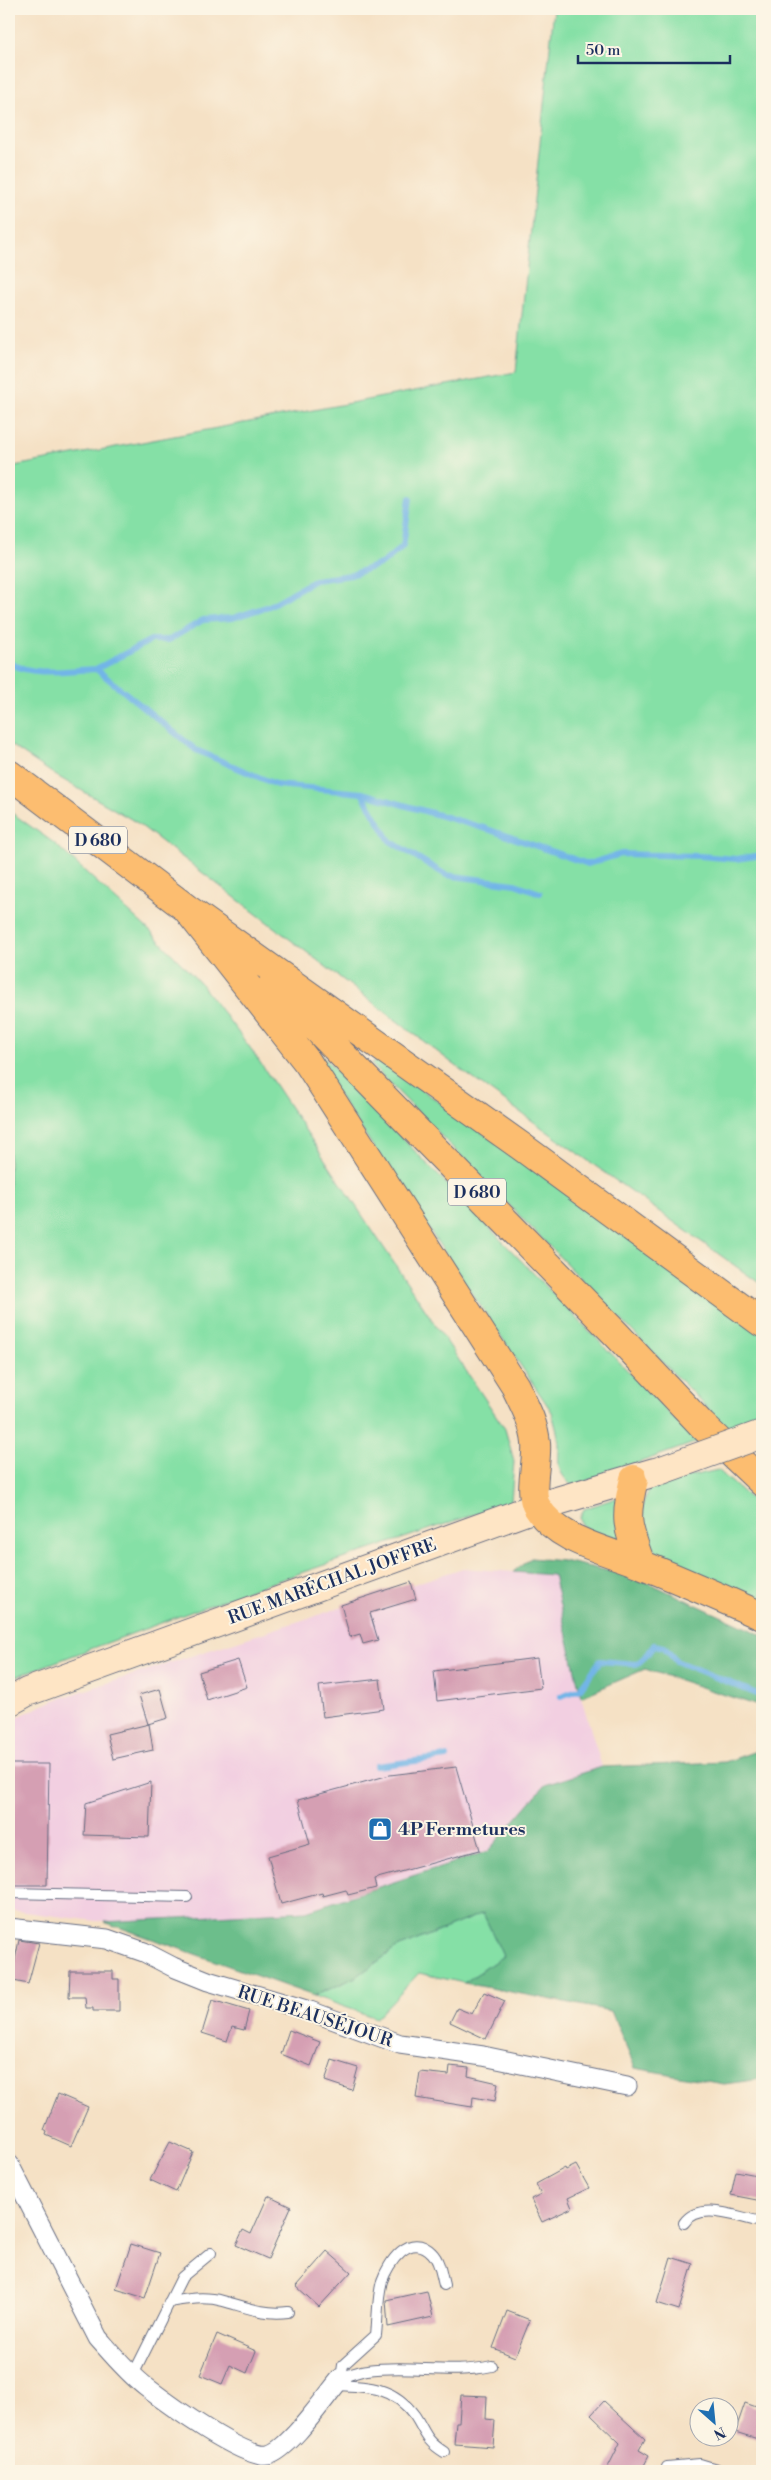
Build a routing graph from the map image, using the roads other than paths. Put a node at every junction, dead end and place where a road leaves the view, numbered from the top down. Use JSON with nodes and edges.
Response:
{"nodes":[{"id":1,"x":9,"y":774,"type":"edge"},
{"id":2,"x":186,"y":908,"type":"junction"},
{"id":3,"x":762,"y":1323,"type":"edge"},
{"id":4,"x":762,"y":1434,"type":"edge"},
{"id":5,"x":646,"y":1475,"type":"junction"},
{"id":6,"x":762,"y":1482,"type":"edge"},
{"id":7,"x":537,"y":1507,"type":"junction"},
{"id":8,"x":641,"y":1564,"type":"junction"},
{"id":9,"x":762,"y":1616,"type":"edge"},
{"id":10,"x":9,"y":1702,"type":"edge"},
{"id":11,"x":9,"y":1893,"type":"edge"},
{"id":12,"x":187,"y":1897,"type":"dead end"},
{"id":13,"x":9,"y":1928,"type":"edge"},
{"id":14,"x":627,"y":2086,"type":"dead end"},
{"id":15,"x":9,"y":2164,"type":"edge"},
{"id":16,"x":762,"y":2222,"type":"edge"},
{"id":17,"x":684,"y":2223,"type":"dead end"},
{"id":18,"x":211,"y":2253,"type":"dead end"},
{"id":19,"x":444,"y":2285,"type":"dead end"},
{"id":20,"x":169,"y":2302,"type":"junction"},
{"id":21,"x":288,"y":2312,"type":"dead end"},
{"id":22,"x":492,"y":2366,"type":"dead end"},
{"id":23,"x":133,"y":2375,"type":"junction"},
{"id":24,"x":338,"y":2382,"type":"junction"},
{"id":25,"x":444,"y":2452,"type":"dead end"},
{"id":26,"x":667,"y":2467,"type":"dead end"},
{"id":27,"x":724,"y":2471,"type":"edge"}],
"edges":[{"from":1,"to":2,"type":"main road","number":"D 680"},
{"from":2,"to":3,"type":"main road"},
{"from":2,"to":6,"type":"main road","number":"D 680"},
{"from":2,"to":7,"type":"main road"},
{"from":4,"to":5,"type":"main road","name":"RUE MARÉCHAL JOFFRE","bridge":true},
{"from":5,"to":7,"type":"main road","name":"RUE MARÉCHAL JOFFRE"},
{"from":5,"to":8,"type":"main road"},
{"from":7,"to":8,"type":"main road"},
{"from":7,"to":10,"type":"main road","name":"RUE MARÉCHAL JOFFRE"},
{"from":8,"to":9,"type":"main road"},
{"from":11,"to":12,"type":"lane"},
{"from":13,"to":14,"type":"street","name":"RUE BEAUSÉJOUR"},
{"from":15,"to":23,"type":"street"},
{"from":16,"to":17,"type":"lane"},
{"from":18,"to":20,"type":"lane"},
{"from":19,"to":24,"type":"lane"},
{"from":20,"to":21,"type":"lane"},
{"from":20,"to":23,"type":"lane"},
{"from":22,"to":24,"type":"lane"},
{"from":23,"to":24,"type":"street"},
{"from":24,"to":25,"type":"lane"},
{"from":26,"to":27,"type":"lane"}]}
